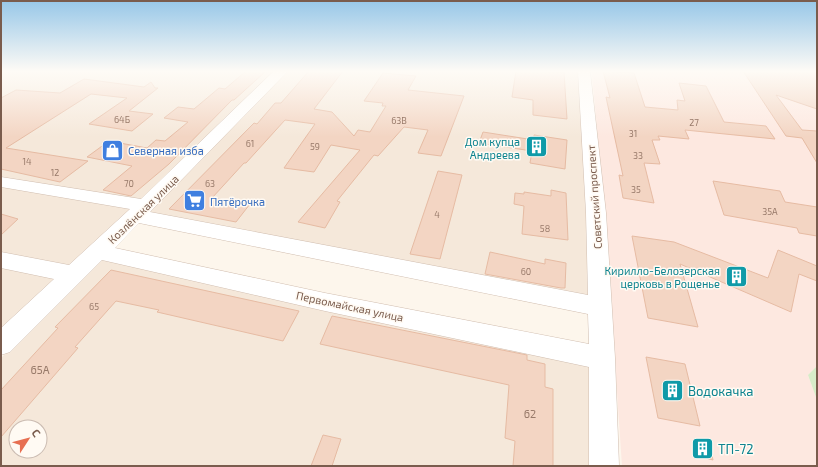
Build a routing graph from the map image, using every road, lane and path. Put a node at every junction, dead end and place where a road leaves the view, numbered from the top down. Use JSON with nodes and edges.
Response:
{"nodes":[{"id":1,"x":261,"y":93,"type":"edge"},
{"id":2,"x":586,"y":93,"type":"edge"},
{"id":3,"x":1,"y":182,"type":"edge"},
{"id":4,"x":141,"y":211,"type":"junction"},
{"id":5,"x":98,"y":252,"type":"junction"},
{"id":6,"x":1,"y":260,"type":"edge"},
{"id":7,"x":73,"y":274,"type":"junction"},
{"id":8,"x":600,"y":307,"type":"junction"},
{"id":9,"x":1,"y":344,"type":"edge"},
{"id":10,"x":602,"y":358,"type":"junction"},
{"id":11,"x":604,"y":466,"type":"edge"}],
"edges":[{"from":1,"to":4,"type":"street","name":"Козлёнская улица"},
{"from":2,"to":8,"type":"street","name":"Советский проспект"},
{"from":3,"to":4,"type":"street"},
{"from":4,"to":5,"type":"street","name":"Козлёнская улица"},
{"from":4,"to":8,"type":"street"},
{"from":5,"to":7,"type":"street","name":"Козлёнская улица"},
{"from":5,"to":10,"type":"street","name":"Первомайская улица"},
{"from":6,"to":7,"type":"street"},
{"from":7,"to":9,"type":"street","name":"Козлёнская улица"},
{"from":8,"to":10,"type":"street","name":"Советский проспект"},
{"from":10,"to":11,"type":"street","name":"Советский проспект"}]}
